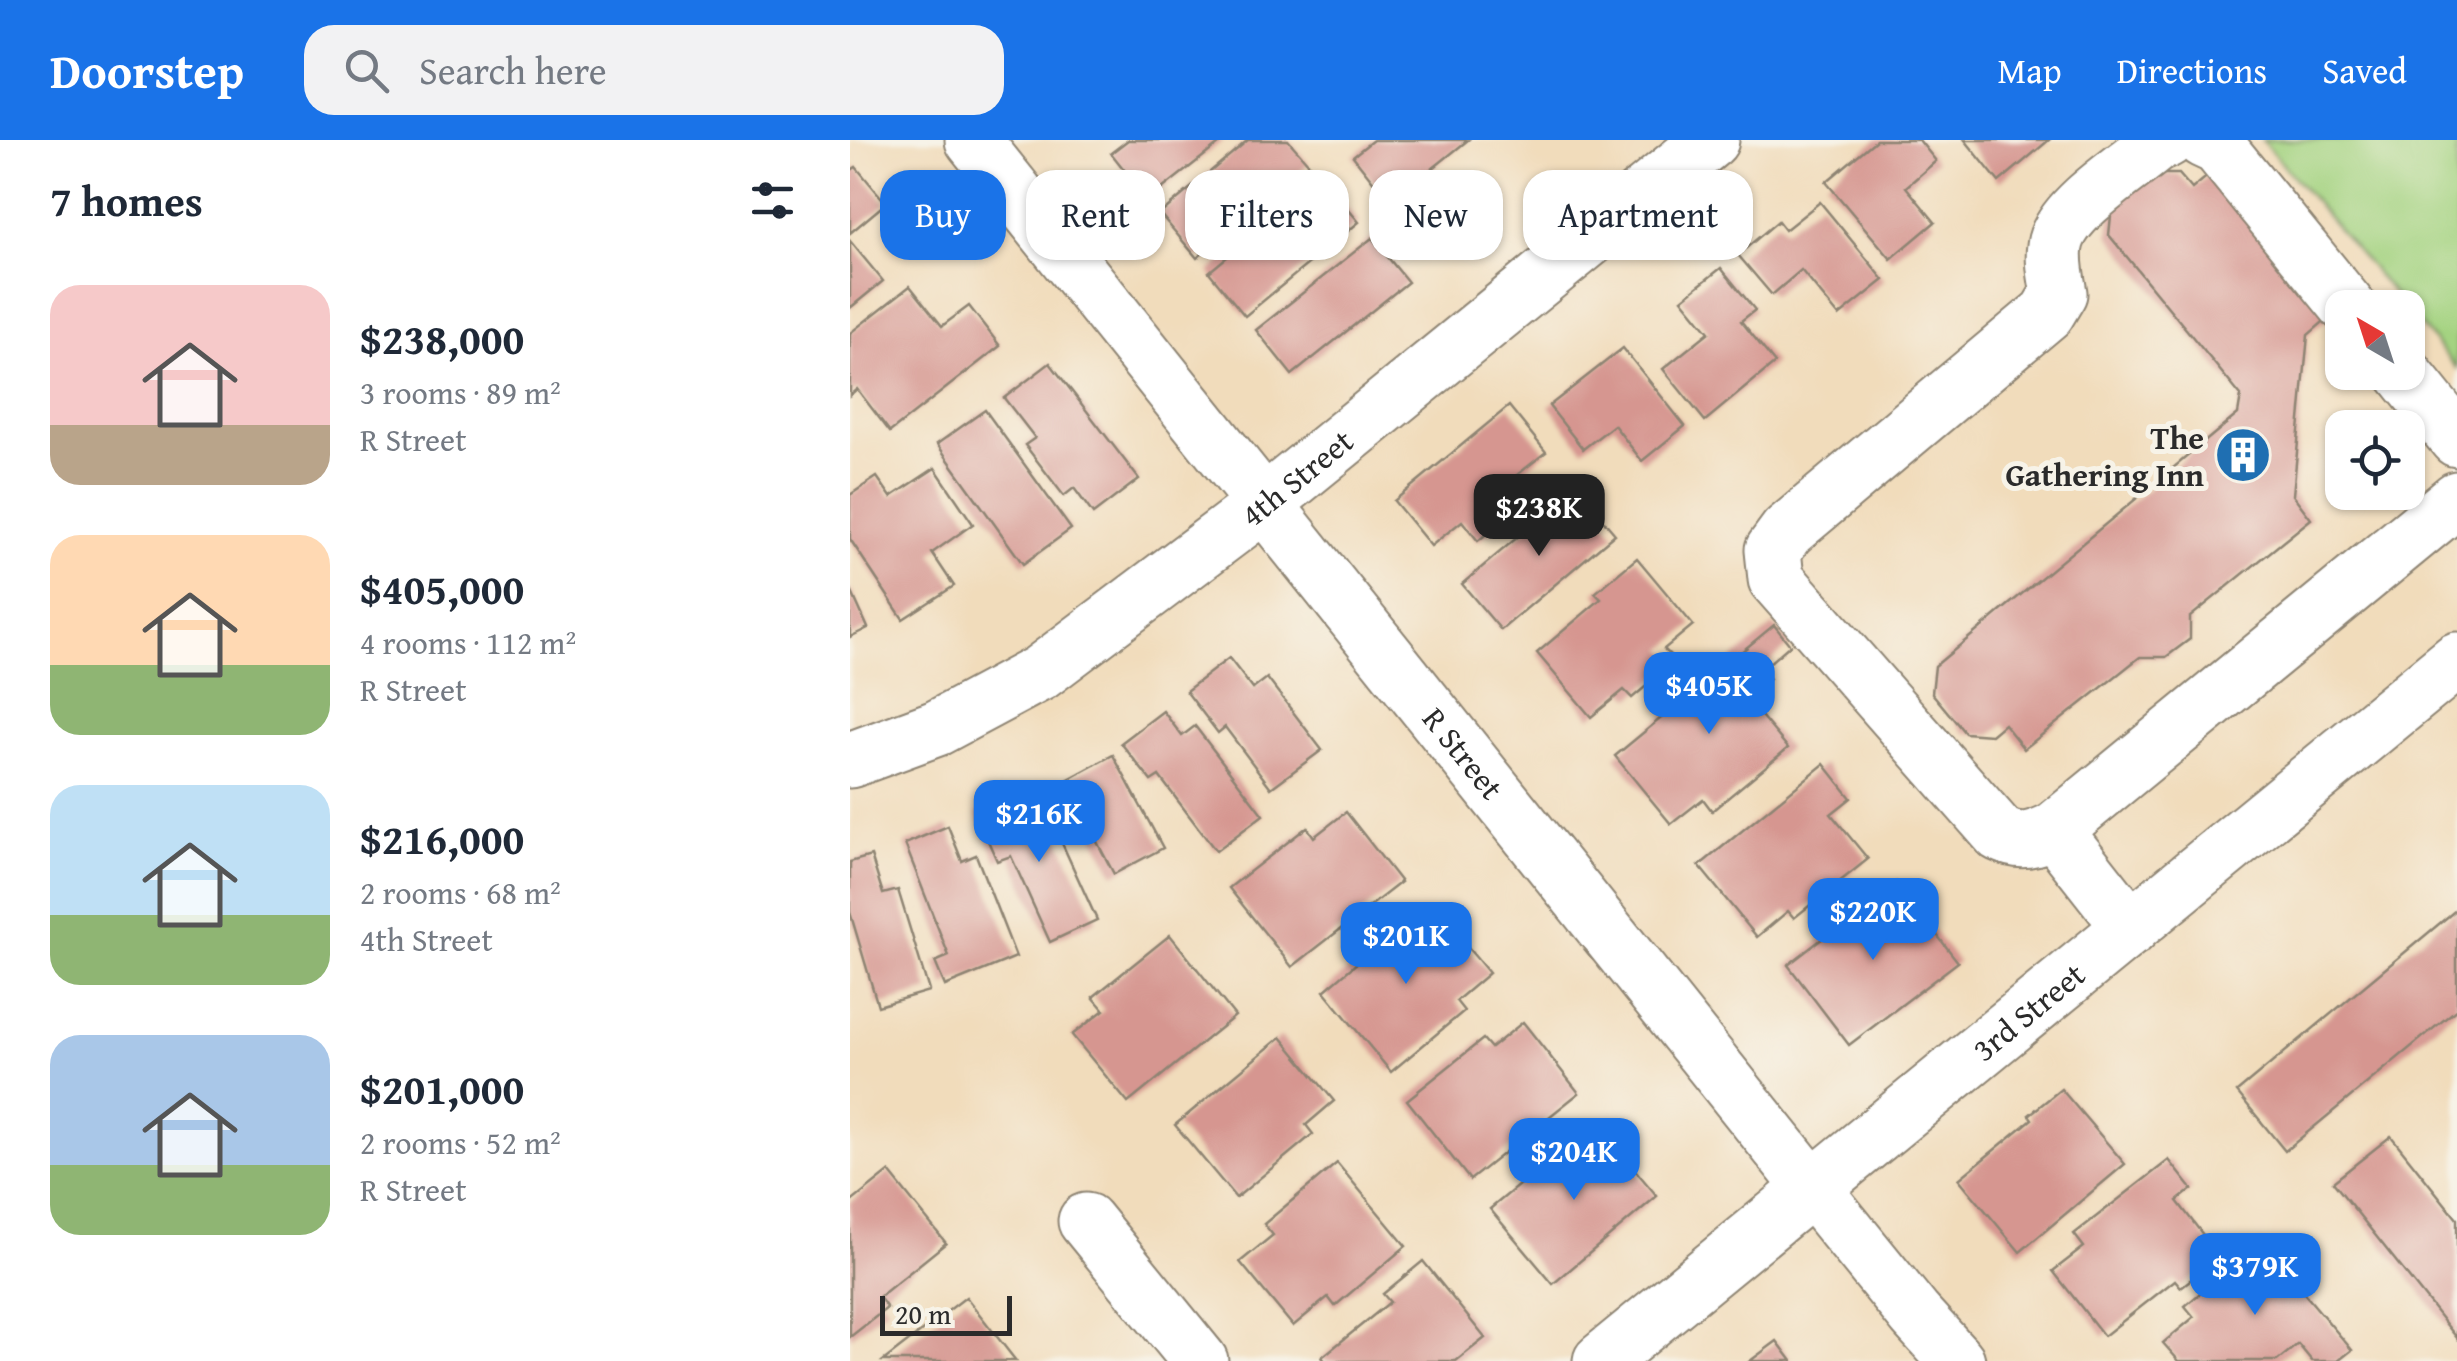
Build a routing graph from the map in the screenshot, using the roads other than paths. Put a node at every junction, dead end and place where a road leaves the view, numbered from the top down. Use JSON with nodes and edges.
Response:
{"nodes":[{"id":1,"x":973,"y":140,"type":"edge"},
{"id":2,"x":1711,"y":140,"type":"edge"},
{"id":3,"x":2168,"y":140,"type":"edge"},
{"id":4,"x":2203,"y":140,"type":"edge"},
{"id":5,"x":2334,"y":290,"type":"edge"},
{"id":6,"x":2417,"y":390,"type":"edge"},
{"id":7,"x":2457,"y":439,"type":"edge"},
{"id":8,"x":2457,"y":499,"type":"edge"},
{"id":9,"x":1264,"y":503,"type":"junction"},
{"id":10,"x":2457,"y":660,"type":"edge"},
{"id":11,"x":850,"y":760,"type":"edge"},
{"id":12,"x":2054,"y":830,"type":"junction"},
{"id":13,"x":2130,"y":928,"type":"junction"},
{"id":14,"x":1812,"y":1188,"type":"junction"},
{"id":15,"x":1086,"y":1222,"type":"dead end"},
{"id":16,"x":1200,"y":1361,"type":"edge"},
{"id":17,"x":1601,"y":1361,"type":"edge"},
{"id":18,"x":1957,"y":1361,"type":"edge"}],
"edges":[{"from":1,"to":9,"type":"street","name":"R Street"},
{"from":2,"to":9,"type":"street","name":"4th Street"},
{"from":3,"to":12,"type":"street"},
{"from":4,"to":5,"type":"street"},
{"from":6,"to":7,"type":"street"},
{"from":8,"to":12,"type":"street"},
{"from":9,"to":11,"type":"street","name":"4th Street"},
{"from":9,"to":14,"type":"street","name":"R Street"},
{"from":10,"to":13,"type":"street","name":"3rd Street"},
{"from":12,"to":13,"type":"street"},
{"from":13,"to":14,"type":"street","name":"3rd Street"},
{"from":14,"to":17,"type":"street","name":"3rd Street"},
{"from":14,"to":18,"type":"street","name":"R Street"},
{"from":15,"to":16,"type":"street"}]}
